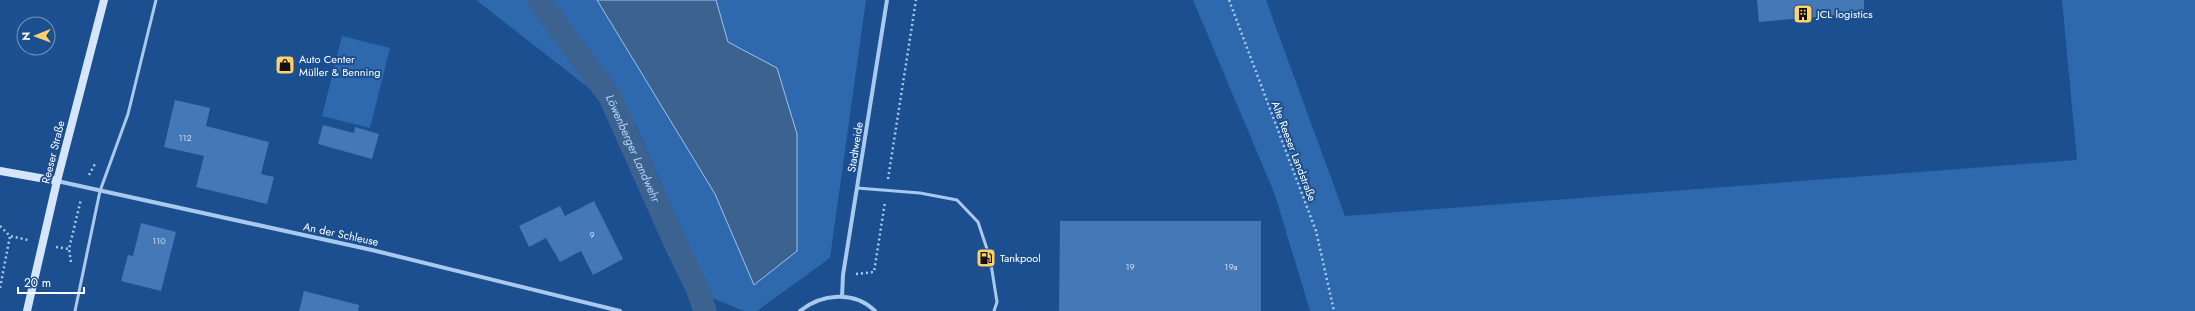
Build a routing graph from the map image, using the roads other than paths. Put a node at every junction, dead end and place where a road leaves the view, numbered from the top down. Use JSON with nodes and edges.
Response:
{"nodes":[{"id":1,"x":104,"y":0,"type":"edge"},
{"id":2,"x":156,"y":0,"type":"edge"},
{"id":3,"x":887,"y":0,"type":"edge"},
{"id":4,"x":0,"y":171,"type":"edge"},
{"id":5,"x":57,"y":182,"type":"junction"},
{"id":6,"x":857,"y":188,"type":"junction"},
{"id":7,"x":100,"y":191,"type":"junction"},
{"id":8,"x":842,"y":297,"type":"junction"},
{"id":9,"x":27,"y":311,"type":"edge"},
{"id":10,"x":75,"y":311,"type":"edge"},
{"id":11,"x":620,"y":311,"type":"edge"},
{"id":12,"x":800,"y":311,"type":"edge"},
{"id":13,"x":875,"y":311,"type":"edge"},
{"id":14,"x":994,"y":311,"type":"edge"}],
"edges":[{"from":1,"to":5,"type":"main road","name":"Reeser Straße"},
{"from":2,"to":7,"type":"lane"},
{"from":3,"to":6,"type":"street","name":"Stadtweide"},
{"from":4,"to":5,"type":"main road"},
{"from":5,"to":7,"type":"street","name":"An der Schleuse"},
{"from":5,"to":9,"type":"main road","name":"Reeser Straße"},
{"from":6,"to":8,"type":"street","name":"Stadtweide"},
{"from":6,"to":14,"type":"lane"},
{"from":7,"to":10,"type":"lane"},
{"from":7,"to":11,"type":"street","name":"An der Schleuse"},
{"from":8,"to":12,"type":"street"},
{"from":8,"to":13,"type":"street"}]}
